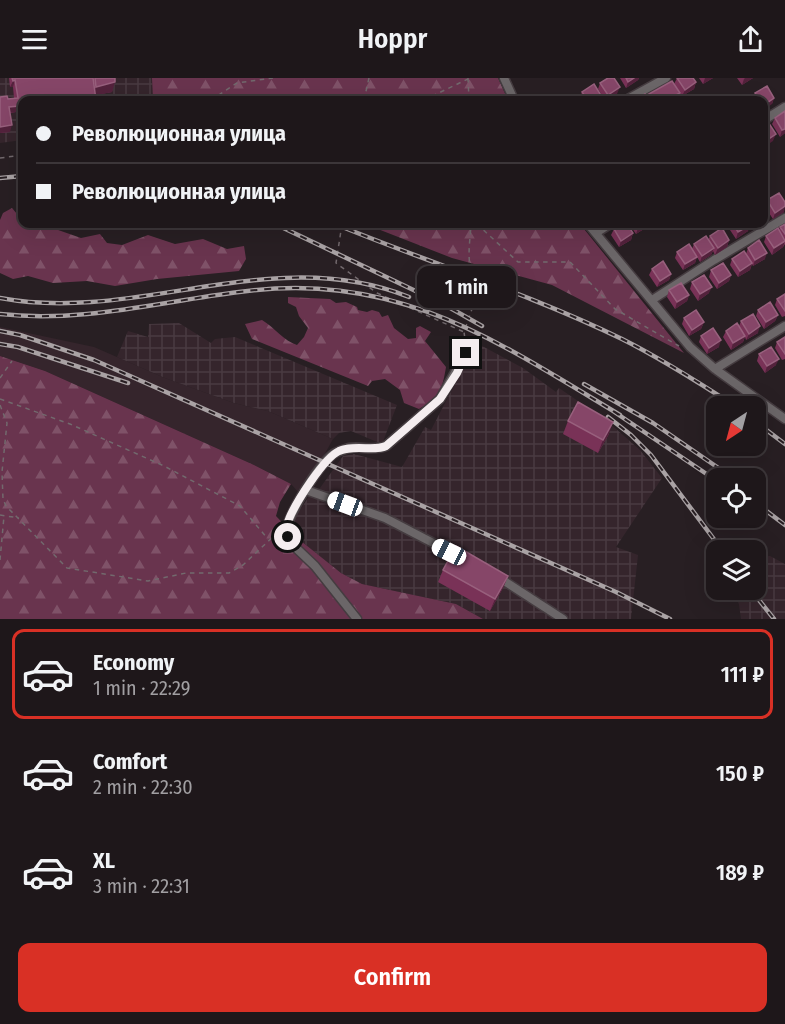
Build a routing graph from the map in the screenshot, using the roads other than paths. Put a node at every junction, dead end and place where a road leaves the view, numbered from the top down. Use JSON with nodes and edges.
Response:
{"nodes":[{"id":1,"x":504,"y":78,"type":"edge"},
{"id":2,"x":666,"y":78,"type":"edge"},
{"id":3,"x":512,"y":96,"type":"edge"},
{"id":4,"x":633,"y":96,"type":"edge"},
{"id":5,"x":785,"y":107,"type":"edge"},
{"id":6,"x":768,"y":118,"type":"edge"},
{"id":7,"x":785,"y":218,"type":"edge"},
{"id":8,"x":592,"y":228,"type":"edge"},
{"id":9,"x":604,"y":228,"type":"edge"},
{"id":10,"x":597,"y":233,"type":"junction"},
{"id":11,"x":652,"y":300,"type":"junction"},
{"id":12,"x":785,"y":326,"type":"edge"},
{"id":13,"x":466,"y":353,"type":"road end"},
{"id":14,"x":715,"y":369,"type":"junction"},
{"id":15,"x":785,"y":419,"type":"edge"},
{"id":16,"x":306,"y":490,"type":"junction"},
{"id":17,"x":468,"y":561,"type":"edge"},
{"id":18,"x":486,"y":569,"type":"edge"},
{"id":19,"x":357,"y":619,"type":"edge"},
{"id":20,"x":562,"y":619,"type":"edge"}],
"edges":[{"from":1,"to":3,"type":"street"},
{"from":2,"to":4,"type":"street"},
{"from":5,"to":6,"type":"street"},
{"from":7,"to":11,"type":"street"},
{"from":8,"to":10,"type":"street"},
{"from":9,"to":10,"type":"street"},
{"from":10,"to":11,"type":"street"},
{"from":11,"to":14,"type":"street"},
{"from":12,"to":14,"type":"street"},
{"from":13,"to":16,"type":"street"},
{"from":14,"to":15,"type":"street"},
{"from":16,"to":17,"type":"street"},
{"from":16,"to":19,"type":"street"},
{"from":18,"to":20,"type":"street"}]}
